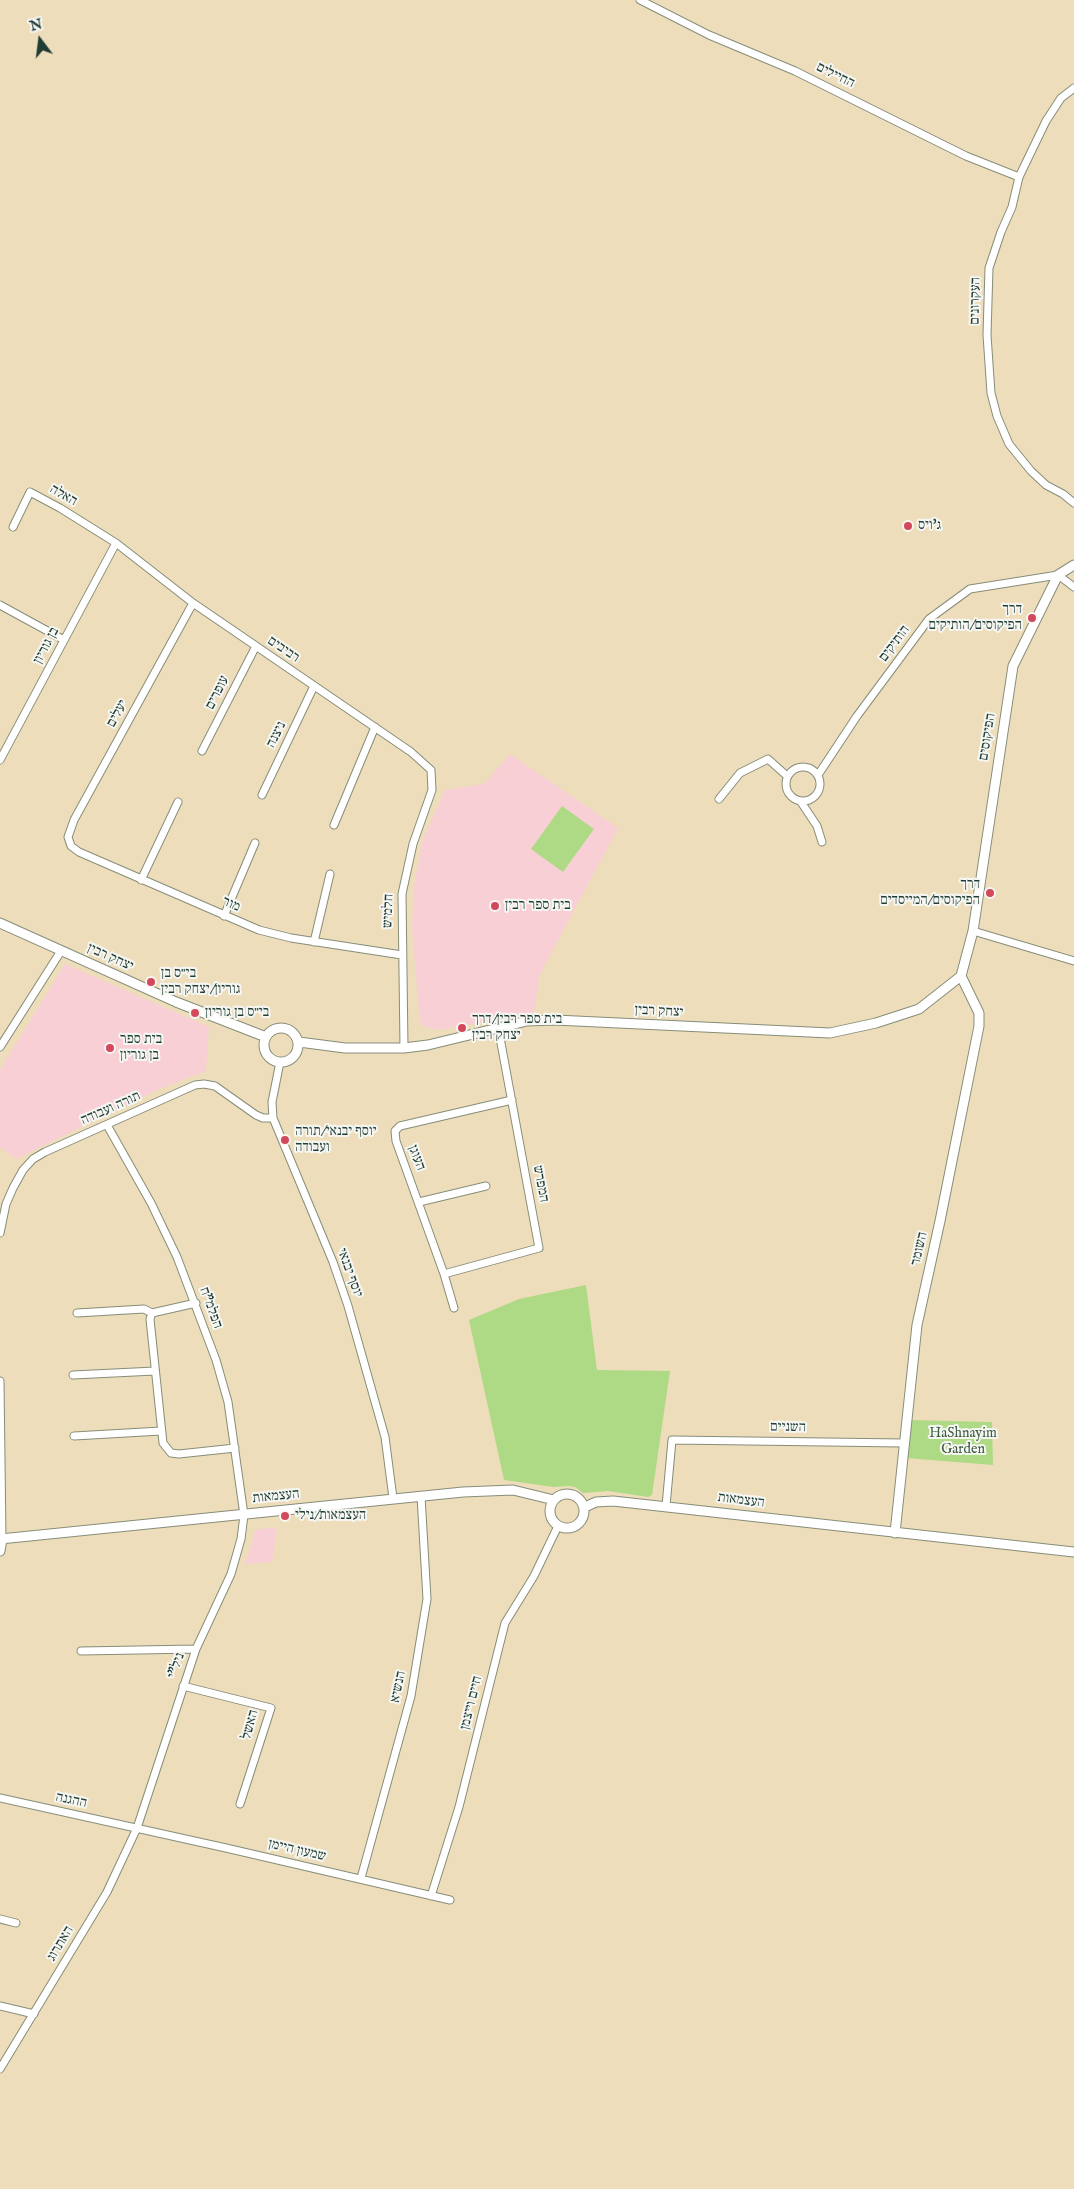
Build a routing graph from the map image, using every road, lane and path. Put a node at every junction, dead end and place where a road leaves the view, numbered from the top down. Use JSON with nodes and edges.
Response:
{"nodes":[{"id":1,"x":640,"y":0,"type":"edge"},
{"id":2,"x":1074,"y":88,"type":"edge"},
{"id":3,"x":1019,"y":177,"type":"junction"},
{"id":4,"x":1074,"y":504,"type":"edge"},
{"id":5,"x":14,"y":527,"type":"dead end"},
{"id":6,"x":116,"y":543,"type":"junction"},
{"id":7,"x":1074,"y":566,"type":"edge"},
{"id":8,"x":1058,"y":575,"type":"junction"},
{"id":9,"x":1074,"y":587,"type":"edge"},
{"id":10,"x":193,"y":603,"type":"junction"},
{"id":11,"x":0,"y":605,"type":"edge"},
{"id":12,"x":64,"y":640,"type":"junction"},
{"id":13,"x":256,"y":646,"type":"junction"},
{"id":14,"x":314,"y":686,"type":"junction"},
{"id":15,"x":374,"y":728,"type":"junction"},
{"id":16,"x":202,"y":751,"type":"dead end"},
{"id":17,"x":0,"y":760,"type":"edge"},
{"id":18,"x":818,"y":775,"type":"junction"},
{"id":19,"x":788,"y":776,"type":"junction"},
{"id":20,"x":432,"y":779,"type":"joint"},
{"id":21,"x":262,"y":795,"type":"dead end"},
{"id":22,"x":719,"y":799,"type":"dead end"},
{"id":23,"x":178,"y":802,"type":"dead end"},
{"id":24,"x":802,"y":802,"type":"junction"},
{"id":25,"x":334,"y":825,"type":"dead end"},
{"id":26,"x":68,"y":837,"type":"joint"},
{"id":27,"x":822,"y":842,"type":"dead end"},
{"id":28,"x":255,"y":843,"type":"dead end"},
{"id":29,"x":330,"y":874,"type":"dead end"},
{"id":30,"x":141,"y":880,"type":"junction"},
{"id":31,"x":224,"y":916,"type":"junction"},
{"id":32,"x":0,"y":923,"type":"edge"},
{"id":33,"x":973,"y":931,"type":"junction"},
{"id":34,"x":314,"y":942,"type":"junction"},
{"id":35,"x":61,"y":951,"type":"junction"},
{"id":36,"x":402,"y":955,"type":"junction"},
{"id":37,"x":1074,"y":961,"type":"edge"},
{"id":38,"x":961,"y":976,"type":"junction"},
{"id":39,"x":498,"y":1027,"type":"junction"},
{"id":40,"x":266,"y":1038,"type":"junction"},
{"id":41,"x":299,"y":1042,"type":"junction"},
{"id":42,"x":0,"y":1048,"type":"edge"},
{"id":43,"x":404,"y":1048,"type":"junction"},
{"id":44,"x":280,"y":1062,"type":"junction"},
{"id":45,"x":512,"y":1100,"type":"junction"},
{"id":46,"x":273,"y":1118,"type":"junction"},
{"id":47,"x":108,"y":1125,"type":"junction"},
{"id":48,"x":486,"y":1186,"type":"dead end"},
{"id":49,"x":419,"y":1202,"type":"junction"},
{"id":50,"x":3,"y":1203,"type":"edge"},
{"id":51,"x":0,"y":1233,"type":"edge"},
{"id":52,"x":444,"y":1274,"type":"junction"},
{"id":53,"x":196,"y":1303,"type":"junction"},
{"id":54,"x":454,"y":1308,"type":"dead end"},
{"id":55,"x":77,"y":1313,"type":"dead end"},
{"id":56,"x":152,"y":1313,"type":"junction"},
{"id":57,"x":155,"y":1371,"type":"junction"},
{"id":58,"x":73,"y":1376,"type":"dead end"},
{"id":59,"x":0,"y":1381,"type":"edge"},
{"id":60,"x":1,"y":1423,"type":"edge"},
{"id":61,"x":160,"y":1431,"type":"junction"},
{"id":62,"x":74,"y":1436,"type":"dead end"},
{"id":63,"x":903,"y":1443,"type":"junction"},
{"id":64,"x":235,"y":1448,"type":"junction"},
{"id":65,"x":421,"y":1496,"type":"junction"},
{"id":66,"x":393,"y":1498,"type":"junction"},
{"id":67,"x":554,"y":1500,"type":"junction"},
{"id":68,"x":666,"y":1506,"type":"junction"},
{"id":69,"x":584,"y":1507,"type":"junction"},
{"id":70,"x":244,"y":1515,"type":"junction"},
{"id":71,"x":558,"y":1526,"type":"junction"},
{"id":72,"x":894,"y":1533,"type":"junction"},
{"id":73,"x":1,"y":1539,"type":"edge"},
{"id":74,"x":0,"y":1551,"type":"edge"},
{"id":75,"x":1074,"y":1552,"type":"edge"},
{"id":76,"x":196,"y":1649,"type":"junction"},
{"id":77,"x":82,"y":1651,"type":"dead end"},
{"id":78,"x":183,"y":1686,"type":"junction"},
{"id":79,"x":0,"y":1798,"type":"edge"},
{"id":80,"x":240,"y":1804,"type":"dead end"},
{"id":81,"x":137,"y":1828,"type":"junction"},
{"id":82,"x":361,"y":1878,"type":"junction"},
{"id":83,"x":431,"y":1896,"type":"junction"},
{"id":84,"x":450,"y":1900,"type":"dead end"},
{"id":85,"x":0,"y":1919,"type":"edge"},
{"id":86,"x":16,"y":1922,"type":"dead end"},
{"id":87,"x":0,"y":2006,"type":"edge"},
{"id":88,"x":34,"y":2014,"type":"junction"},
{"id":89,"x":0,"y":2069,"type":"edge"}],
"edges":[{"from":1,"to":3,"type":"street","name":"החיילים"},
{"from":2,"to":3,"type":"street","name":"העקרונים"},
{"from":3,"to":4,"type":"street","name":"העקרונים"},
{"from":5,"to":6,"type":"street","name":"האלה"},
{"from":6,"to":10,"type":"street","name":"רביבים"},
{"from":6,"to":12,"type":"street","name":"בן גוריון"},
{"from":7,"to":8,"type":"street"},
{"from":8,"to":9,"type":"street"},
{"from":8,"to":18,"type":"street","name":"הותיקים"},
{"from":8,"to":33,"type":"street","name":"הפיקוסים"},
{"from":10,"to":13,"type":"street","name":"רביבים"},
{"from":10,"to":26,"type":"street","name":"יעלים"},
{"from":11,"to":12,"type":"street"},
{"from":12,"to":17,"type":"street","name":"בן גוריון"},
{"from":13,"to":14,"type":"street","name":"רביבים"},
{"from":13,"to":16,"type":"street","name":"עופרים"},
{"from":14,"to":15,"type":"street","name":"רביבים"},
{"from":14,"to":21,"type":"street","name":"ניצנה"},
{"from":15,"to":20,"type":"street","name":"רביבים"},
{"from":15,"to":25,"type":"street"},
{"from":18,"to":19,"type":"street"},
{"from":18,"to":24,"type":"street"},
{"from":19,"to":22,"type":"street"},
{"from":19,"to":24,"type":"street"},
{"from":20,"to":36,"type":"street","name":"חלמיש"},
{"from":23,"to":30,"type":"street"},
{"from":24,"to":27,"type":"street"},
{"from":26,"to":30,"type":"street","name":"מור"},
{"from":28,"to":31,"type":"street"},
{"from":29,"to":34,"type":"street"},
{"from":30,"to":31,"type":"street","name":"מור"},
{"from":31,"to":34,"type":"street","name":"מור"},
{"from":32,"to":35,"type":"street","name":"יצחק רבין"},
{"from":33,"to":37,"type":"street"},
{"from":33,"to":38,"type":"street"},
{"from":34,"to":36,"type":"street","name":"מור"},
{"from":35,"to":40,"type":"street","name":"יצחק רבין"},
{"from":35,"to":42,"type":"street"},
{"from":36,"to":43,"type":"street","name":"חלמיש"},
{"from":38,"to":39,"type":"street","name":"יצחק רבין"},
{"from":38,"to":63,"type":"street","name":"השומר"},
{"from":39,"to":43,"type":"street","name":"יצחק רבין"},
{"from":39,"to":45,"type":"street","name":"המפרש"},
{"from":40,"to":41,"type":"street"},
{"from":40,"to":44,"type":"street"},
{"from":41,"to":43,"type":"street","name":"יצחק רבין"},
{"from":41,"to":44,"type":"street"},
{"from":44,"to":46,"type":"street","name":"יוסף יבנאי"},
{"from":45,"to":49,"type":"street","name":"העוגן"},
{"from":45,"to":52,"type":"street","name":"המפרש"},
{"from":46,"to":47,"type":"street","name":"תורה ועבודה"},
{"from":46,"to":66,"type":"street","name":"יוסף יבנאי"},
{"from":47,"to":50,"type":"street","name":"תורה ועבודה"},
{"from":47,"to":53,"type":"street","name":"הפלמ\"ח"},
{"from":48,"to":49,"type":"street"},
{"from":49,"to":52,"type":"street","name":"העוגן"},
{"from":50,"to":51,"type":"street","name":"תורה ועבודה"},
{"from":52,"to":54,"type":"street","name":"העוגן"},
{"from":53,"to":56,"type":"street"},
{"from":53,"to":64,"type":"street","name":"הפלמ\"ח"},
{"from":55,"to":56,"type":"street"},
{"from":56,"to":57,"type":"street"},
{"from":57,"to":58,"type":"street"},
{"from":57,"to":61,"type":"street"},
{"from":59,"to":60,"type":"street"},
{"from":60,"to":73,"type":"street"},
{"from":61,"to":62,"type":"street"},
{"from":61,"to":64,"type":"street"},
{"from":63,"to":68,"type":"street","name":"השניים"},
{"from":63,"to":72,"type":"street","name":"השומר"},
{"from":64,"to":70,"type":"street","name":"הפלמ\"ח"},
{"from":65,"to":66,"type":"street","name":"העצמאות"},
{"from":65,"to":67,"type":"street","name":"העצמאות"},
{"from":65,"to":82,"type":"street","name":"הנשיא"},
{"from":66,"to":70,"type":"street","name":"העצמאות"},
{"from":67,"to":69,"type":"street"},
{"from":67,"to":71,"type":"street"},
{"from":68,"to":69,"type":"street","name":"העצמאות"},
{"from":68,"to":72,"type":"street","name":"העצמאות"},
{"from":69,"to":71,"type":"street"},
{"from":70,"to":73,"type":"street","name":"העצמאות"},
{"from":70,"to":76,"type":"street","name":"ניל\"י"},
{"from":71,"to":83,"type":"street","name":"חיים וייצמן"},
{"from":72,"to":75,"type":"street","name":"העצמאות"},
{"from":73,"to":74,"type":"street"},
{"from":76,"to":77,"type":"street"},
{"from":76,"to":78,"type":"street","name":"ניל\"י"},
{"from":78,"to":80,"type":"street","name":"האשל"},
{"from":78,"to":81,"type":"street","name":"ניל\"י"},
{"from":79,"to":81,"type":"street","name":"ההגנה"},
{"from":81,"to":82,"type":"street","name":"שמעון היימן"},
{"from":81,"to":88,"type":"street","name":"האתרוג"},
{"from":82,"to":83,"type":"street","name":"שמעון היימן"},
{"from":83,"to":84,"type":"street","name":"שמעון היימן"},
{"from":85,"to":86,"type":"street"},
{"from":87,"to":88,"type":"street"},
{"from":88,"to":89,"type":"street","name":"האתרוג"}]}
